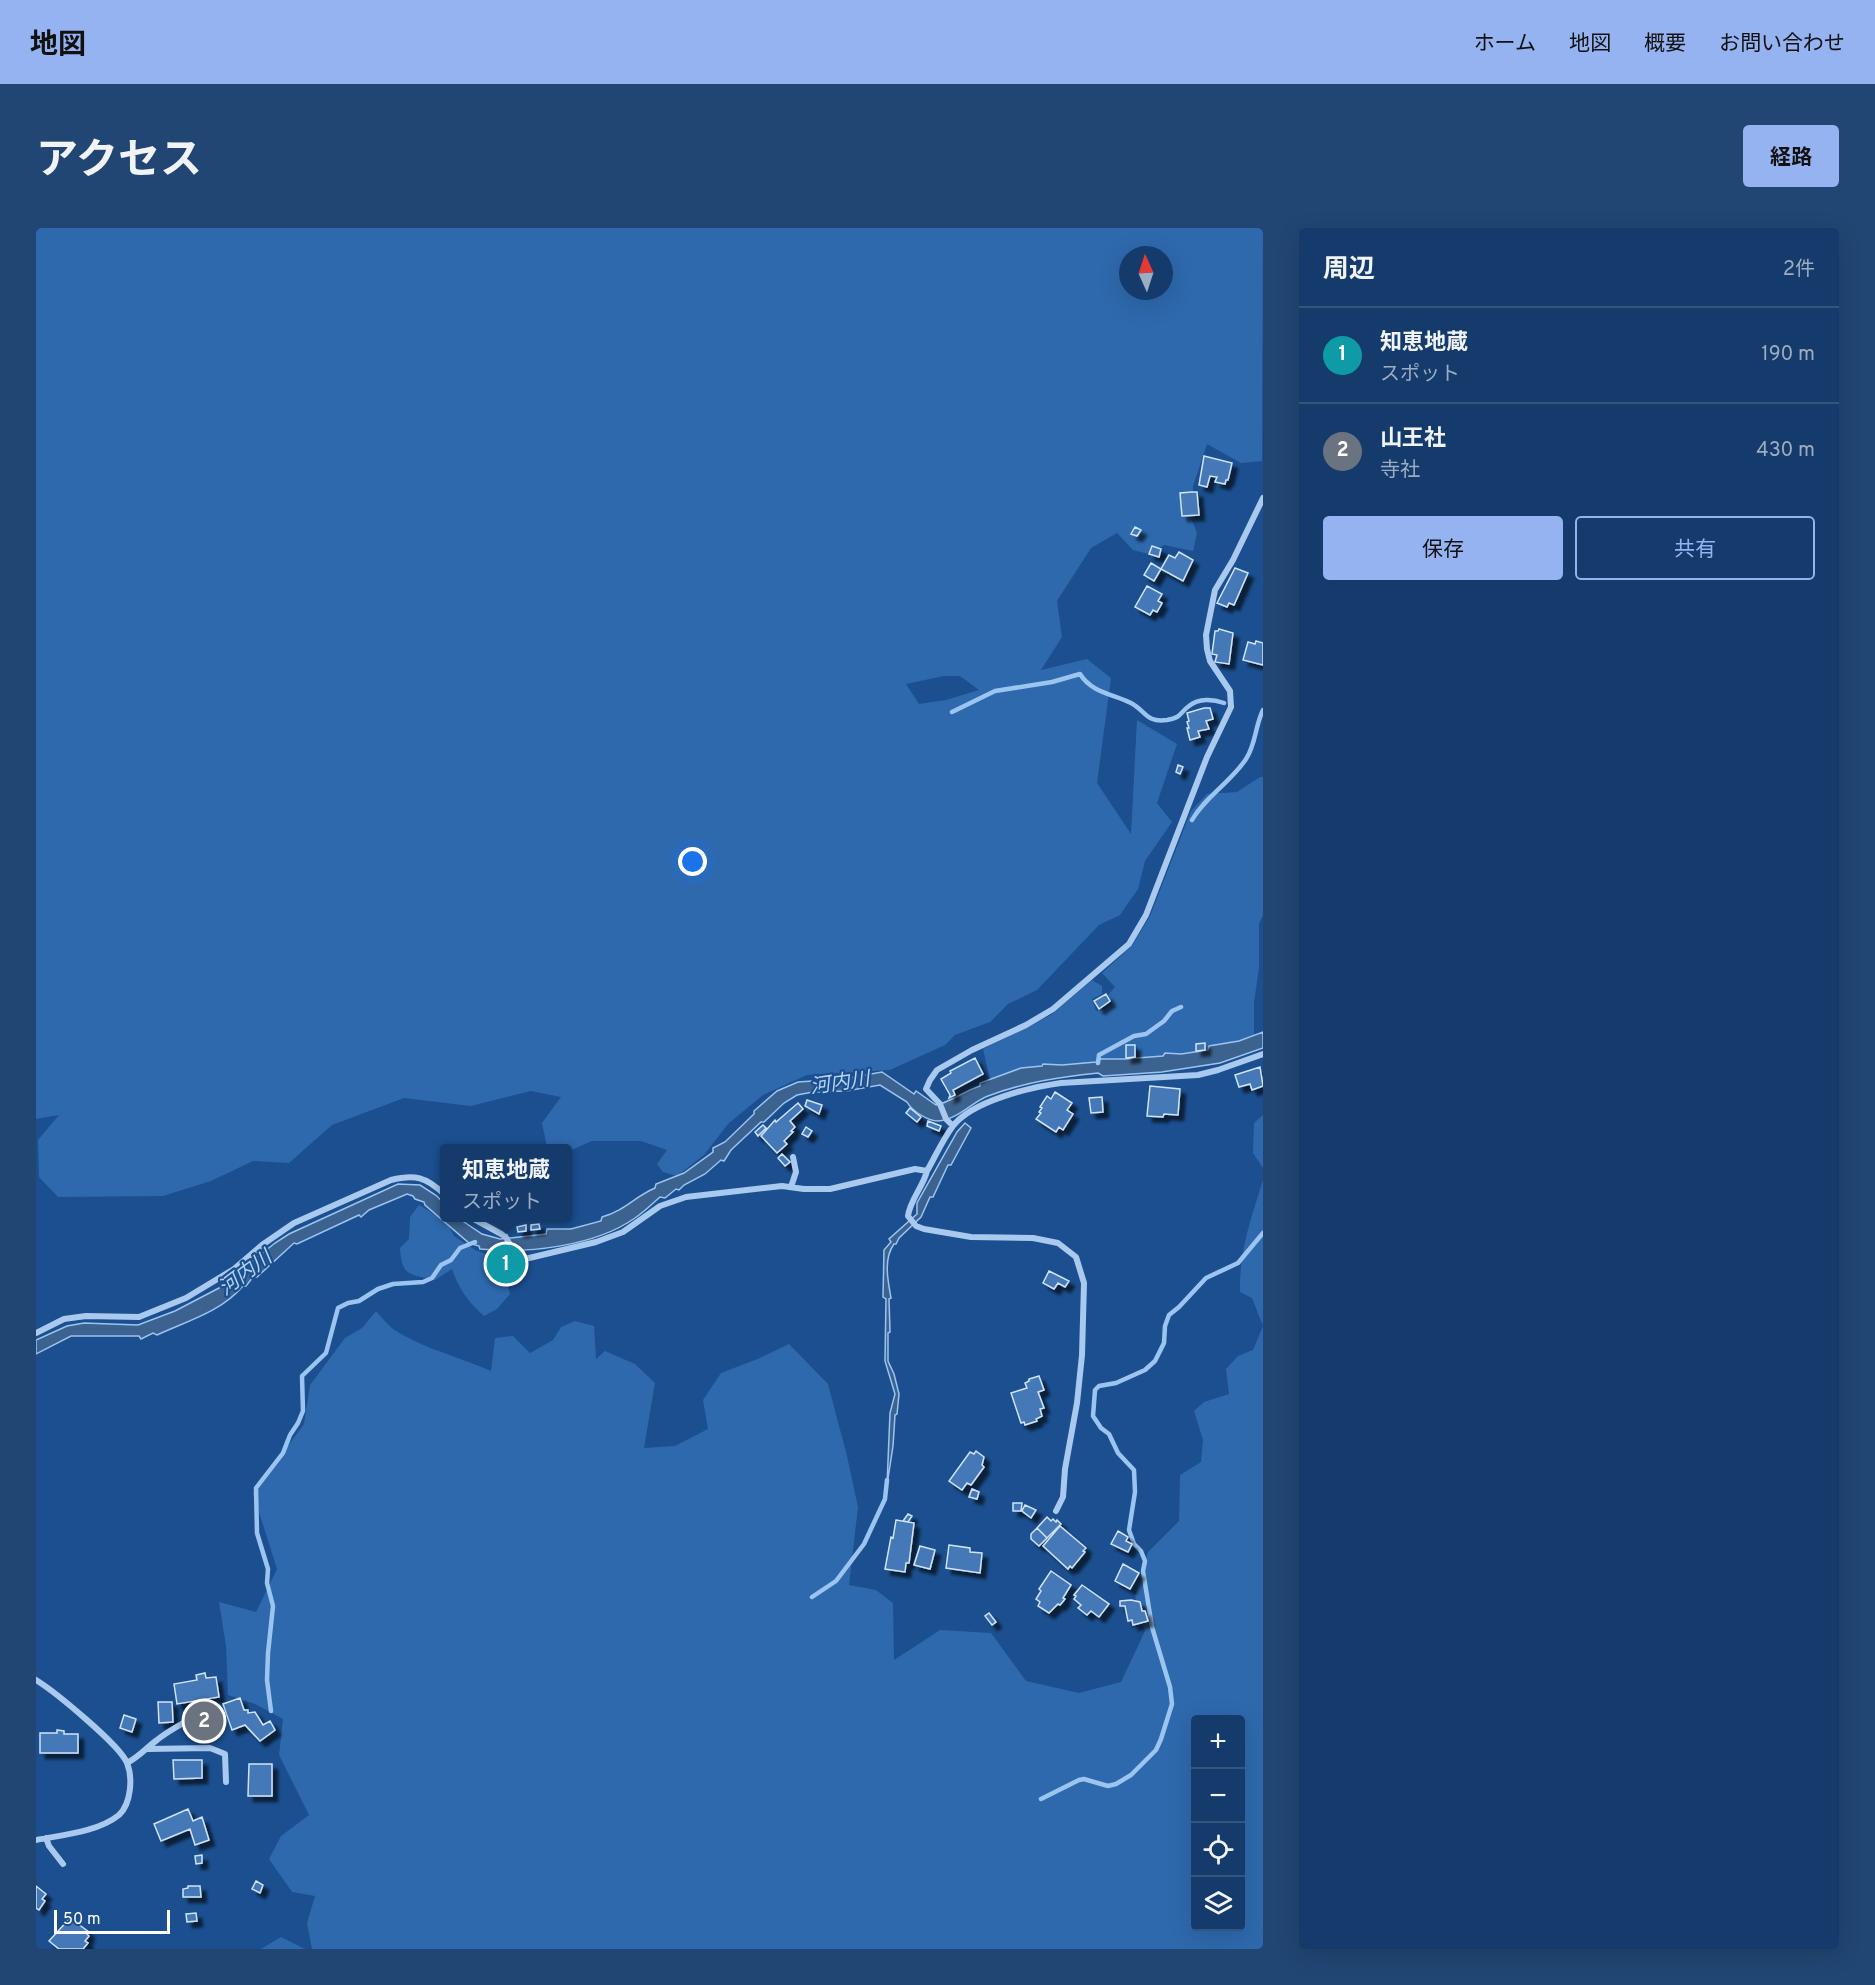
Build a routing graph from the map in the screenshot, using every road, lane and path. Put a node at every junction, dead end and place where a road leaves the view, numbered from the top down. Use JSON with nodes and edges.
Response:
{"nodes":[{"id":1,"x":1263,"y":498,"type":"edge"},
{"id":2,"x":1263,"y":1054,"type":"edge"},
{"id":3,"x":956,"y":1123,"type":"junction"},
{"id":4,"x":793,"y":1157,"type":"dead end"},
{"id":5,"x":927,"y":1171,"type":"junction"},
{"id":6,"x":791,"y":1187,"type":"junction"},
{"id":7,"x":440,"y":1191,"type":"edge"},
{"id":8,"x":479,"y":1222,"type":"edge"},
{"id":9,"x":36,"y":1333,"type":"edge"},
{"id":10,"x":1056,"y":1511,"type":"dead end"},
{"id":11,"x":36,"y":1680,"type":"edge"},
{"id":12,"x":206,"y":1711,"type":"dead end"},
{"id":13,"x":148,"y":1749,"type":"junction"},
{"id":14,"x":127,"y":1763,"type":"junction"},
{"id":15,"x":226,"y":1782,"type":"dead end"},
{"id":16,"x":46,"y":1838,"type":"junction"},
{"id":17,"x":36,"y":1840,"type":"edge"},
{"id":18,"x":63,"y":1864,"type":"dead end"}],
"edges":[{"from":1,"to":3,"type":"street"},
{"from":2,"to":3,"type":"street"},
{"from":3,"to":5,"type":"street"},
{"from":4,"to":6,"type":"street"},
{"from":5,"to":6,"type":"street"},
{"from":5,"to":10,"type":"street"},
{"from":6,"to":8,"type":"street"},
{"from":7,"to":9,"type":"street"},
{"from":11,"to":14,"type":"street"},
{"from":12,"to":13,"type":"street"},
{"from":13,"to":14,"type":"street"},
{"from":13,"to":15,"type":"street"},
{"from":14,"to":16,"type":"street"},
{"from":16,"to":17,"type":"street"},
{"from":16,"to":18,"type":"street"}]}
